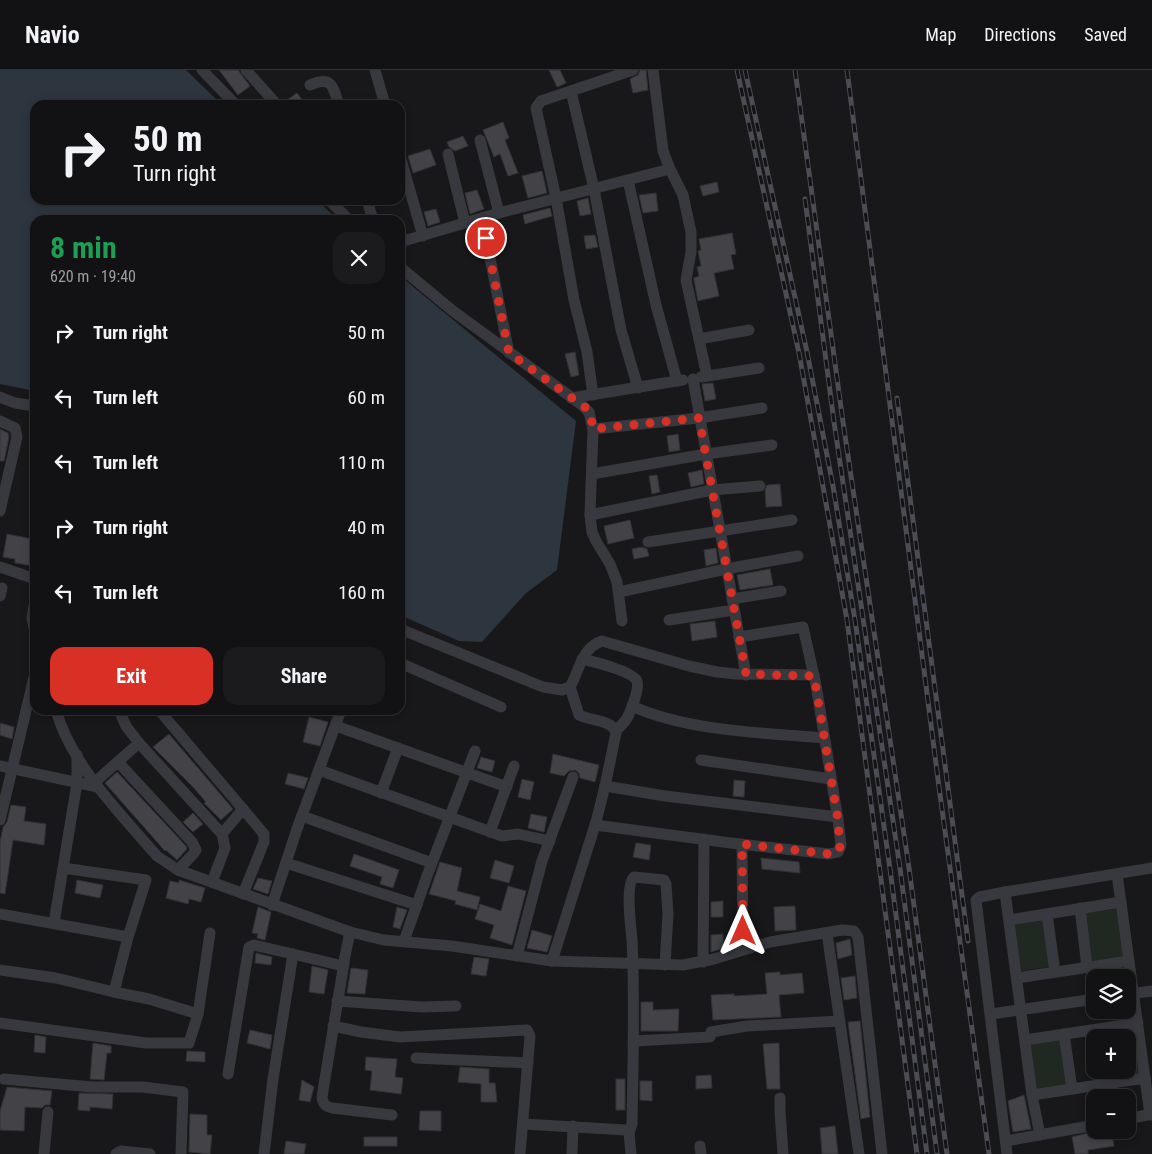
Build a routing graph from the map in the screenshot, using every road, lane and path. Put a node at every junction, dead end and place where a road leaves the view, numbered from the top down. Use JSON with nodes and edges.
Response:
{"nodes":[{"id":1,"x":202,"y":70,"type":"edge"},
{"id":2,"x":246,"y":70,"type":"edge"},
{"id":3,"x":375,"y":70,"type":"edge"},
{"id":4,"x":633,"y":70,"type":"edge"},
{"id":5,"x":653,"y":70,"type":"edge"},
{"id":6,"x":310,"y":85,"type":"dead end"},
{"id":7,"x":571,"y":91,"type":"junction"},
{"id":8,"x":231,"y":100,"type":"edge"},
{"id":9,"x":273,"y":100,"type":"edge"},
{"id":10,"x":337,"y":100,"type":"edge"},
{"id":11,"x":384,"y":100,"type":"edge"},
{"id":12,"x":480,"y":140,"type":"dead end"},
{"id":13,"x":448,"y":154,"type":"dead end"},
{"id":14,"x":670,"y":169,"type":"junction"},
{"id":15,"x":405,"y":173,"type":"edge"},
{"id":16,"x":628,"y":180,"type":"junction"},
{"id":17,"x":594,"y":188,"type":"junction"},
{"id":18,"x":556,"y":198,"type":"junction"},
{"id":19,"x":334,"y":205,"type":"edge"},
{"id":20,"x":499,"y":213,"type":"junction"},
{"id":21,"x":344,"y":215,"type":"edge"},
{"id":22,"x":482,"y":218,"type":"junction"},
{"id":23,"x":465,"y":223,"type":"junction"},
{"id":24,"x":423,"y":236,"type":"junction"},
{"id":25,"x":405,"y":241,"type":"edge"},
{"id":26,"x":405,"y":271,"type":"edge"},
{"id":27,"x":749,"y":330,"type":"dead end"},
{"id":28,"x":699,"y":339,"type":"junction"},
{"id":29,"x":509,"y":353,"type":"junction"},
{"id":30,"x":759,"y":368,"type":"dead end"},
{"id":31,"x":707,"y":376,"type":"junction"},
{"id":32,"x":693,"y":379,"type":"junction"},
{"id":33,"x":677,"y":381,"type":"junction"},
{"id":34,"x":638,"y":388,"type":"junction"},
{"id":35,"x":593,"y":395,"type":"junction"},
{"id":36,"x":0,"y":398,"type":"edge"},
{"id":37,"x":571,"y":398,"type":"junction"},
{"id":38,"x":30,"y":405,"type":"edge"},
{"id":39,"x":762,"y":408,"type":"dead end"},
{"id":40,"x":699,"y":418,"type":"junction"},
{"id":41,"x":0,"y":421,"type":"edge"},
{"id":42,"x":593,"y":429,"type":"junction"},
{"id":43,"x":772,"y":445,"type":"dead end"},
{"id":44,"x":706,"y":454,"type":"junction"},
{"id":45,"x":592,"y":474,"type":"junction"},
{"id":46,"x":760,"y":486,"type":"dead end"},
{"id":47,"x":712,"y":490,"type":"junction"},
{"id":48,"x":0,"y":511,"type":"edge"},
{"id":49,"x":590,"y":515,"type":"junction"},
{"id":50,"x":792,"y":520,"type":"dead end"},
{"id":51,"x":720,"y":530,"type":"junction"},
{"id":52,"x":648,"y":542,"type":"dead end"},
{"id":53,"x":798,"y":556,"type":"dead end"},
{"id":54,"x":0,"y":567,"type":"edge"},
{"id":55,"x":726,"y":569,"type":"junction"},
{"id":56,"x":30,"y":577,"type":"edge"},
{"id":57,"x":781,"y":591,"type":"dead end"},
{"id":58,"x":620,"y":592,"type":"junction"},
{"id":59,"x":733,"y":605,"type":"junction"},
{"id":60,"x":668,"y":620,"type":"dead end"},
{"id":61,"x":622,"y":621,"type":"dead end"},
{"id":62,"x":405,"y":631,"type":"edge"},
{"id":63,"x":739,"y":637,"type":"junction"},
{"id":64,"x":582,"y":659,"type":"junction"},
{"id":65,"x":405,"y":665,"type":"edge"},
{"id":66,"x":746,"y":674,"type":"junction"},
{"id":67,"x":814,"y":676,"type":"junction"},
{"id":68,"x":570,"y":687,"type":"junction"},
{"id":69,"x":30,"y":695,"type":"edge"},
{"id":70,"x":632,"y":706,"type":"junction"},
{"id":71,"x":501,"y":707,"type":"dead end"},
{"id":72,"x":57,"y":715,"type":"edge"},
{"id":73,"x":121,"y":715,"type":"edge"},
{"id":74,"x":163,"y":715,"type":"edge"},
{"id":75,"x":339,"y":715,"type":"edge"},
{"id":76,"x":336,"y":726,"type":"junction"},
{"id":77,"x":616,"y":730,"type":"junction"},
{"id":78,"x":824,"y":738,"type":"junction"},
{"id":79,"x":139,"y":743,"type":"junction"},
{"id":80,"x":398,"y":748,"type":"junction"},
{"id":81,"x":476,"y":751,"type":"dead end"},
{"id":82,"x":77,"y":755,"type":"junction"},
{"id":83,"x":701,"y":760,"type":"dead end"},
{"id":84,"x":118,"y":762,"type":"junction"},
{"id":85,"x":0,"y":766,"type":"edge"},
{"id":86,"x":514,"y":766,"type":"dead end"},
{"id":87,"x":13,"y":769,"type":"junction"},
{"id":88,"x":319,"y":770,"type":"junction"},
{"id":89,"x":467,"y":773,"type":"junction"},
{"id":90,"x":573,"y":777,"type":"dead end"},
{"id":91,"x":831,"y":779,"type":"junction"},
{"id":92,"x":77,"y":782,"type":"junction"},
{"id":93,"x":97,"y":784,"type":"junction"},
{"id":94,"x":605,"y":786,"type":"junction"},
{"id":95,"x":506,"y":787,"type":"junction"},
{"id":96,"x":381,"y":793,"type":"junction"},
{"id":97,"x":243,"y":809,"type":"junction"},
{"id":98,"x":302,"y":816,"type":"junction"},
{"id":99,"x":838,"y":817,"type":"junction"},
{"id":100,"x":449,"y":818,"type":"junction"},
{"id":101,"x":0,"y":820,"type":"edge"},
{"id":102,"x":595,"y":825,"type":"junction"},
{"id":103,"x":490,"y":832,"type":"junction"},
{"id":104,"x":222,"y":834,"type":"junction"},
{"id":105,"x":550,"y":840,"type":"junction"},
{"id":106,"x":704,"y":840,"type":"junction"},
{"id":107,"x":742,"y":844,"type":"junction"},
{"id":108,"x":286,"y":863,"type":"junction"},
{"id":109,"x":432,"y":863,"type":"junction"},
{"id":110,"x":62,"y":868,"type":"junction"},
{"id":111,"x":1152,"y":868,"type":"edge"},
{"id":112,"x":178,"y":870,"type":"junction"},
{"id":113,"x":1117,"y":874,"type":"junction"},
{"id":114,"x":212,"y":882,"type":"junction"},
{"id":115,"x":1005,"y":892,"type":"junction"},
{"id":116,"x":243,"y":894,"type":"junction"},
{"id":117,"x":1121,"y":902,"type":"junction"},
{"id":118,"x":272,"y":905,"type":"junction"},
{"id":119,"x":417,"y":905,"type":"junction"},
{"id":120,"x":1080,"y":908,"type":"junction"},
{"id":121,"x":0,"y":914,"type":"edge"},
{"id":122,"x":1047,"y":914,"type":"junction"},
{"id":123,"x":1009,"y":920,"type":"junction"},
{"id":124,"x":54,"y":923,"type":"junction"},
{"id":125,"x":350,"y":932,"type":"junction"},
{"id":126,"x":210,"y":933,"type":"dead end"},
{"id":127,"x":827,"y":933,"type":"junction"},
{"id":128,"x":128,"y":937,"type":"junction"},
{"id":129,"x":404,"y":941,"type":"junction"},
{"id":130,"x":743,"y":949,"type":"junction"},
{"id":131,"x":292,"y":954,"type":"junction"},
{"id":132,"x":517,"y":956,"type":"junction"},
{"id":133,"x":552,"y":961,"type":"junction"},
{"id":134,"x":1129,"y":961,"type":"junction"},
{"id":135,"x":344,"y":962,"type":"junction"},
{"id":136,"x":633,"y":962,"type":"junction"},
{"id":137,"x":703,"y":962,"type":"junction"},
{"id":138,"x":665,"y":965,"type":"junction"},
{"id":139,"x":1087,"y":968,"type":"junction"},
{"id":140,"x":1129,"y":969,"type":"edge"},
{"id":141,"x":0,"y":970,"type":"edge"},
{"id":142,"x":1055,"y":972,"type":"junction"},
{"id":143,"x":1016,"y":978,"type":"junction"},
{"id":144,"x":1152,"y":991,"type":"edge"},
{"id":145,"x":114,"y":992,"type":"junction"},
{"id":146,"x":1136,"y":993,"type":"edge"},
{"id":147,"x":1086,"y":1000,"type":"edge"},
{"id":148,"x":338,"y":1001,"type":"junction"},
{"id":149,"x":456,"y":1006,"type":"dead end"},
{"id":150,"x":1021,"y":1011,"type":"junction"},
{"id":151,"x":198,"y":1014,"type":"junction"},
{"id":152,"x":990,"y":1014,"type":"junction"},
{"id":153,"x":1136,"y":1015,"type":"edge"},
{"id":154,"x":840,"y":1021,"type":"junction"},
{"id":155,"x":0,"y":1023,"type":"edge"},
{"id":156,"x":1138,"y":1023,"type":"junction"},
{"id":157,"x":333,"y":1026,"type":"junction"},
{"id":158,"x":1114,"y":1029,"type":"edge"},
{"id":159,"x":1086,"y":1033,"type":"edge"},
{"id":160,"x":1064,"y":1034,"type":"junction"},
{"id":161,"x":1025,"y":1040,"type":"junction"},
{"id":162,"x":634,"y":1041,"type":"junction"},
{"id":163,"x":416,"y":1058,"type":"dead end"},
{"id":164,"x":528,"y":1063,"type":"junction"},
{"id":165,"x":228,"y":1074,"type":"dead end"},
{"id":166,"x":1145,"y":1078,"type":"junction"},
{"id":167,"x":4,"y":1079,"type":"dead end"},
{"id":168,"x":1105,"y":1079,"type":"edge"},
{"id":169,"x":1106,"y":1084,"type":"junction"},
{"id":170,"x":1072,"y":1089,"type":"junction"},
{"id":171,"x":1032,"y":1095,"type":"junction"},
{"id":172,"x":780,"y":1098,"type":"dead end"},
{"id":173,"x":48,"y":1112,"type":"dead end"},
{"id":174,"x":1151,"y":1114,"type":"edge"},
{"id":175,"x":392,"y":1115,"type":"dead end"},
{"id":176,"x":1136,"y":1117,"type":"edge"},
{"id":177,"x":523,"y":1124,"type":"junction"},
{"id":178,"x":573,"y":1126,"type":"junction"},
{"id":179,"x":1086,"y":1127,"type":"edge"},
{"id":180,"x":629,"y":1133,"type":"junction"},
{"id":181,"x":1040,"y":1135,"type":"junction"},
{"id":182,"x":1006,"y":1141,"type":"junction"},
{"id":183,"x":44,"y":1154,"type":"edge"},
{"id":184,"x":116,"y":1154,"type":"edge"},
{"id":185,"x":150,"y":1154,"type":"edge"},
{"id":186,"x":181,"y":1154,"type":"edge"},
{"id":187,"x":264,"y":1154,"type":"edge"},
{"id":188,"x":520,"y":1154,"type":"edge"},
{"id":189,"x":572,"y":1154,"type":"edge"},
{"id":190,"x":632,"y":1154,"type":"edge"},
{"id":191,"x":783,"y":1154,"type":"edge"},
{"id":192,"x":859,"y":1154,"type":"edge"},
{"id":193,"x":882,"y":1154,"type":"edge"},
{"id":194,"x":1007,"y":1154,"type":"edge"}],
"edges":[{"from":1,"to":8,"type":"street"},
{"from":2,"to":9,"type":"street"},
{"from":3,"to":11,"type":"street"},
{"from":4,"to":7,"type":"street"},
{"from":5,"to":14,"type":"street"},
{"from":6,"to":10,"type":"street"},
{"from":7,"to":17,"type":"street"},
{"from":7,"to":18,"type":"street"},
{"from":12,"to":20,"type":"street"},
{"from":13,"to":23,"type":"street"},
{"from":14,"to":16,"type":"street"},
{"from":14,"to":28,"type":"street"},
{"from":15,"to":24,"type":"street"},
{"from":16,"to":17,"type":"street"},
{"from":16,"to":33,"type":"street"},
{"from":17,"to":18,"type":"street"},
{"from":17,"to":34,"type":"street"},
{"from":18,"to":20,"type":"street"},
{"from":18,"to":35,"type":"street"},
{"from":19,"to":21,"type":"street"},
{"from":20,"to":22,"type":"street"},
{"from":22,"to":23,"type":"street"},
{"from":22,"to":29,"type":"street"},
{"from":23,"to":24,"type":"street"},
{"from":24,"to":25,"type":"street"},
{"from":26,"to":29,"type":"street"},
{"from":27,"to":28,"type":"street"},
{"from":28,"to":31,"type":"street"},
{"from":29,"to":37,"type":"street"},
{"from":30,"to":31,"type":"street"},
{"from":31,"to":32,"type":"street"},
{"from":32,"to":33,"type":"street"},
{"from":32,"to":40,"type":"street"},
{"from":33,"to":34,"type":"street"},
{"from":34,"to":35,"type":"street"},
{"from":35,"to":37,"type":"street"},
{"from":36,"to":38,"type":"street"},
{"from":37,"to":42,"type":"street"},
{"from":39,"to":40,"type":"street"},
{"from":40,"to":42,"type":"street"},
{"from":40,"to":44,"type":"street"},
{"from":41,"to":48,"type":"street"},
{"from":42,"to":45,"type":"street"},
{"from":43,"to":44,"type":"street"},
{"from":44,"to":45,"type":"street"},
{"from":44,"to":47,"type":"street"},
{"from":45,"to":49,"type":"street"},
{"from":46,"to":47,"type":"street"},
{"from":47,"to":49,"type":"street"},
{"from":47,"to":51,"type":"street"},
{"from":49,"to":58,"type":"street"},
{"from":50,"to":51,"type":"street"},
{"from":51,"to":52,"type":"street"},
{"from":51,"to":55,"type":"street"},
{"from":53,"to":55,"type":"street"},
{"from":54,"to":56,"type":"street"},
{"from":55,"to":58,"type":"street"},
{"from":55,"to":59,"type":"street"},
{"from":57,"to":59,"type":"street"},
{"from":58,"to":61,"type":"street"},
{"from":59,"to":60,"type":"street"},
{"from":59,"to":63,"type":"street"},
{"from":62,"to":68,"type":"street"},
{"from":63,"to":66,"type":"street"},
{"from":63,"to":67,"type":"street"},
{"from":64,"to":66,"type":"street"},
{"from":64,"to":68,"type":"street"},
{"from":64,"to":70,"type":"street"},
{"from":65,"to":71,"type":"street"},
{"from":66,"to":67,"type":"street"},
{"from":67,"to":78,"type":"street"},
{"from":68,"to":77,"type":"street"},
{"from":69,"to":87,"type":"street"},
{"from":70,"to":77,"type":"street"},
{"from":70,"to":78,"type":"street"},
{"from":72,"to":82,"type":"street"},
{"from":73,"to":79,"type":"street"},
{"from":74,"to":97,"type":"street"},
{"from":75,"to":76,"type":"street"},
{"from":76,"to":80,"type":"street"},
{"from":76,"to":88,"type":"street"},
{"from":77,"to":94,"type":"street"},
{"from":78,"to":91,"type":"street"},
{"from":79,"to":84,"type":"street"},
{"from":79,"to":104,"type":"street"},
{"from":80,"to":89,"type":"street"},
{"from":80,"to":96,"type":"street"},
{"from":81,"to":89,"type":"street"},
{"from":82,"to":92,"type":"street"},
{"from":82,"to":93,"type":"street"},
{"from":83,"to":91,"type":"street"},
{"from":84,"to":93,"type":"street"},
{"from":84,"to":112,"type":"street"},
{"from":85,"to":87,"type":"street"},
{"from":86,"to":95,"type":"street"},
{"from":87,"to":92,"type":"street"},
{"from":87,"to":101,"type":"street"},
{"from":88,"to":96,"type":"street"},
{"from":88,"to":98,"type":"street"},
{"from":89,"to":95,"type":"street"},
{"from":89,"to":100,"type":"street"},
{"from":90,"to":105,"type":"street"},
{"from":91,"to":99,"type":"street"},
{"from":92,"to":93,"type":"street"},
{"from":92,"to":110,"type":"street"},
{"from":93,"to":112,"type":"street"},
{"from":94,"to":99,"type":"street"},
{"from":94,"to":102,"type":"street"},
{"from":95,"to":103,"type":"street"},
{"from":96,"to":100,"type":"street"},
{"from":97,"to":104,"type":"street"},
{"from":97,"to":116,"type":"street"},
{"from":98,"to":108,"type":"street"},
{"from":98,"to":109,"type":"street"},
{"from":99,"to":107,"type":"street"},
{"from":100,"to":103,"type":"street"},
{"from":100,"to":109,"type":"street"},
{"from":102,"to":106,"type":"street"},
{"from":102,"to":133,"type":"street"},
{"from":103,"to":105,"type":"street"},
{"from":104,"to":114,"type":"street"},
{"from":105,"to":132,"type":"street"},
{"from":106,"to":107,"type":"street"},
{"from":106,"to":137,"type":"street"},
{"from":107,"to":130,"type":"street"},
{"from":108,"to":118,"type":"street"},
{"from":108,"to":119,"type":"street"},
{"from":109,"to":119,"type":"street"},
{"from":110,"to":124,"type":"street"},
{"from":110,"to":128,"type":"street"},
{"from":111,"to":113,"type":"street"},
{"from":112,"to":114,"type":"street"},
{"from":113,"to":115,"type":"street"},
{"from":113,"to":117,"type":"street"},
{"from":114,"to":116,"type":"street"},
{"from":115,"to":123,"type":"street"},
{"from":115,"to":152,"type":"street"},
{"from":116,"to":118,"type":"street"},
{"from":117,"to":120,"type":"street"},
{"from":117,"to":134,"type":"street"},
{"from":118,"to":125,"type":"street"},
{"from":119,"to":129,"type":"street"},
{"from":120,"to":122,"type":"street"},
{"from":120,"to":139,"type":"street"},
{"from":121,"to":124,"type":"street"},
{"from":122,"to":123,"type":"street"},
{"from":122,"to":142,"type":"street"},
{"from":123,"to":143,"type":"street"},
{"from":124,"to":128,"type":"street"},
{"from":125,"to":129,"type":"street"},
{"from":125,"to":135,"type":"street"},
{"from":126,"to":151,"type":"street"},
{"from":127,"to":130,"type":"street"},
{"from":127,"to":154,"type":"street"},
{"from":127,"to":193,"type":"street"},
{"from":128,"to":145,"type":"street"},
{"from":129,"to":132,"type":"street"},
{"from":130,"to":137,"type":"street"},
{"from":131,"to":135,"type":"street"},
{"from":131,"to":165,"type":"street"},
{"from":131,"to":187,"type":"street"},
{"from":132,"to":133,"type":"street"},
{"from":133,"to":136,"type":"street"},
{"from":134,"to":139,"type":"street"},
{"from":134,"to":140,"type":"street"},
{"from":135,"to":148,"type":"street"},
{"from":136,"to":138,"type":"street"},
{"from":136,"to":138,"type":"street"},
{"from":136,"to":162,"type":"street"},
{"from":137,"to":138,"type":"street"},
{"from":139,"to":142,"type":"street"},
{"from":141,"to":145,"type":"street"},
{"from":142,"to":143,"type":"street"},
{"from":143,"to":150,"type":"street"},
{"from":144,"to":146,"type":"street"},
{"from":145,"to":151,"type":"street"},
{"from":147,"to":150,"type":"street"},
{"from":148,"to":149,"type":"street"},
{"from":148,"to":157,"type":"street"},
{"from":150,"to":152,"type":"street"},
{"from":150,"to":161,"type":"street"},
{"from":151,"to":155,"type":"street"},
{"from":152,"to":182,"type":"street"},
{"from":153,"to":156,"type":"street"},
{"from":154,"to":162,"type":"street"},
{"from":154,"to":192,"type":"street"},
{"from":156,"to":158,"type":"street"},
{"from":156,"to":166,"type":"street"},
{"from":157,"to":164,"type":"street"},
{"from":157,"to":175,"type":"street"},
{"from":159,"to":160,"type":"street"},
{"from":160,"to":161,"type":"street"},
{"from":160,"to":170,"type":"street"},
{"from":161,"to":171,"type":"street"},
{"from":162,"to":180,"type":"street"},
{"from":163,"to":164,"type":"street"},
{"from":164,"to":177,"type":"street"},
{"from":166,"to":169,"type":"street"},
{"from":166,"to":174,"type":"street"},
{"from":167,"to":186,"type":"street"},
{"from":168,"to":169,"type":"street"},
{"from":169,"to":170,"type":"street"},
{"from":170,"to":171,"type":"street"},
{"from":171,"to":181,"type":"street"},
{"from":172,"to":191,"type":"street"},
{"from":173,"to":183,"type":"street"},
{"from":174,"to":176,"type":"street"},
{"from":177,"to":178,"type":"street"},
{"from":177,"to":188,"type":"street"},
{"from":178,"to":180,"type":"street"},
{"from":178,"to":189,"type":"street"},
{"from":179,"to":181,"type":"street"},
{"from":180,"to":190,"type":"street"},
{"from":181,"to":182,"type":"street"},
{"from":182,"to":194,"type":"street"},
{"from":184,"to":185,"type":"street"}]}
